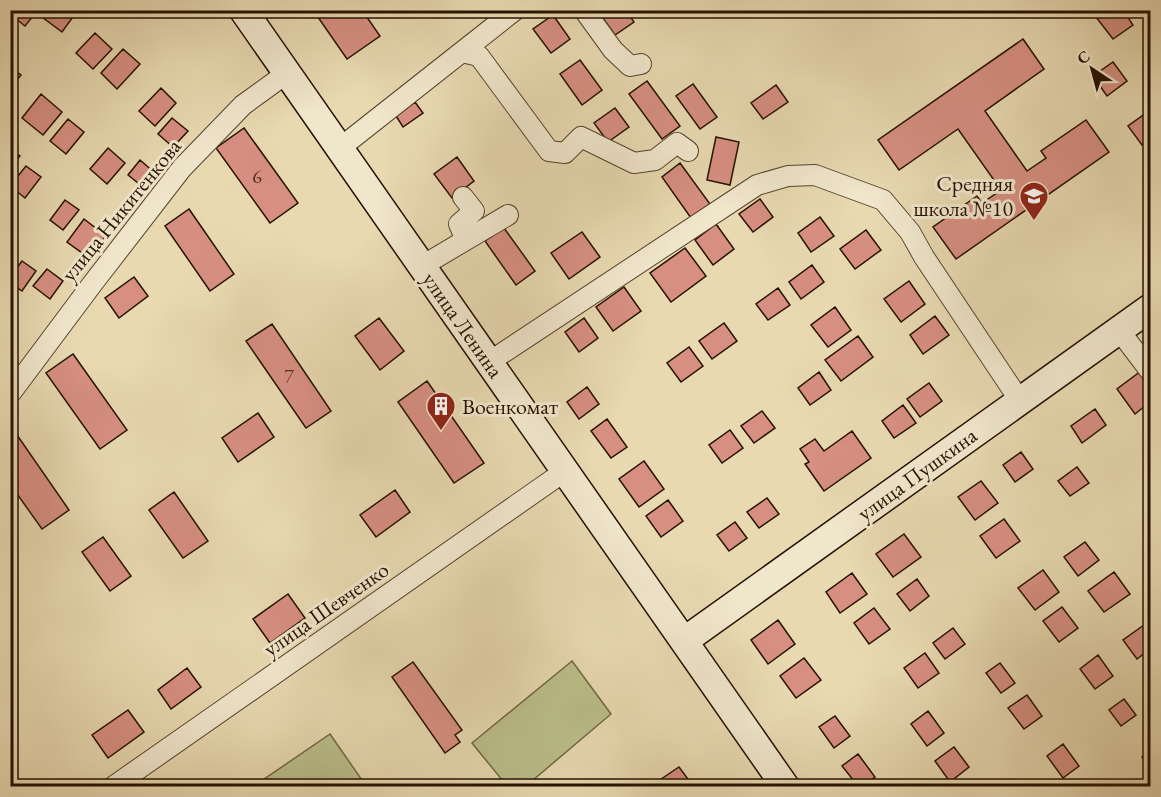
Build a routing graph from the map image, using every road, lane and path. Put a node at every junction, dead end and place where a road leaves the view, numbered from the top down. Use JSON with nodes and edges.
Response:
{"nodes":[{"id":1,"x":515,"y":10,"type":"edge"},
{"id":2,"x":584,"y":10,"type":"edge"},
{"id":3,"x":250,"y":13,"type":"edge"},
{"id":4,"x":462,"y":52,"type":"junction"},
{"id":5,"x":641,"y":64,"type":"dead end"},
{"id":6,"x":287,"y":73,"type":"junction"},
{"id":7,"x":340,"y":148,"type":"junction"},
{"id":8,"x":688,"y":151,"type":"dead end"},
{"id":9,"x":464,"y":197,"type":"dead end"},
{"id":10,"x":508,"y":215,"type":"dead end"},
{"id":11,"x":466,"y":240,"type":"junction"},
{"id":12,"x":422,"y":266,"type":"junction"},
{"id":13,"x":1150,"y":308,"type":"edge"},
{"id":14,"x":1119,"y":330,"type":"junction"},
{"id":15,"x":489,"y":362,"type":"junction"},
{"id":16,"x":1150,"y":371,"type":"edge"},
{"id":17,"x":10,"y":394,"type":"edge"},
{"id":18,"x":1020,"y":401,"type":"junction"},
{"id":19,"x":565,"y":471,"type":"junction"},
{"id":20,"x":684,"y":641,"type":"junction"},
{"id":21,"x":114,"y":786,"type":"edge"},
{"id":22,"x":785,"y":786,"type":"edge"}],
"edges":[{"from":1,"to":4,"type":"street"},
{"from":2,"to":5,"type":"street"},
{"from":3,"to":6,"type":"street","name":"улица Ленина"},
{"from":4,"to":7,"type":"street"},
{"from":4,"to":8,"type":"street"},
{"from":6,"to":7,"type":"street","name":"улица Ленина"},
{"from":6,"to":17,"type":"street","name":"улица Никитенкова"},
{"from":7,"to":12,"type":"street","name":"улица Ленина"},
{"from":9,"to":11,"type":"street"},
{"from":10,"to":11,"type":"street"},
{"from":11,"to":12,"type":"street"},
{"from":12,"to":15,"type":"street","name":"улица Ленина"},
{"from":13,"to":14,"type":"street","name":"улица Пушкина"},
{"from":14,"to":16,"type":"street"},
{"from":14,"to":18,"type":"street","name":"улица Пушкина"},
{"from":15,"to":18,"type":"street"},
{"from":15,"to":19,"type":"street","name":"улица Ленина"},
{"from":18,"to":20,"type":"street","name":"улица Пушкина"},
{"from":19,"to":20,"type":"street","name":"улица Ленина"},
{"from":19,"to":21,"type":"street","name":"улица Шевченко"},
{"from":20,"to":22,"type":"street","name":"улица Ленина"}]}
